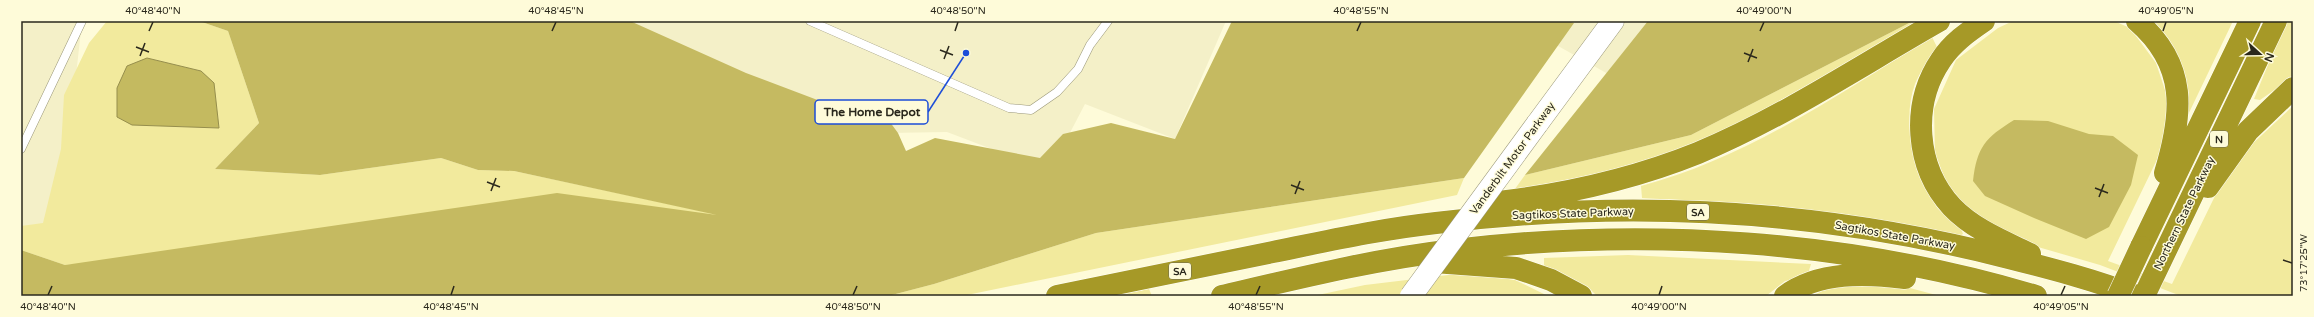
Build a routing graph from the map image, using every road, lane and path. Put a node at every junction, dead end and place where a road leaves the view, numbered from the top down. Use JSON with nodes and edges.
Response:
{"nodes":[{"id":1,"x":74,"y":21,"type":"edge"},
{"id":2,"x":82,"y":21,"type":"edge"},
{"id":3,"x":810,"y":21,"type":"edge"},
{"id":4,"x":1108,"y":21,"type":"edge"},
{"id":5,"x":1613,"y":21,"type":"edge"},
{"id":6,"x":1939,"y":21,"type":"edge"},
{"id":7,"x":1984,"y":21,"type":"edge"},
{"id":8,"x":2137,"y":21,"type":"edge"},
{"id":9,"x":2250,"y":21,"type":"edge"},
{"id":10,"x":2276,"y":21,"type":"edge"},
{"id":11,"x":77,"y":30,"type":"junction"},
{"id":12,"x":2293,"y":88,"type":"edge"},
{"id":13,"x":21,"y":149,"type":"edge"},
{"id":14,"x":1303,"y":246,"type":"junction"},
{"id":15,"x":2141,"y":247,"type":"junction"},
{"id":16,"x":2162,"y":257,"type":"junction"},
{"id":17,"x":1392,"y":259,"type":"junction"},
{"id":18,"x":2088,"y":281,"type":"junction"},
{"id":19,"x":2026,"y":293,"type":"edge"},
{"id":20,"x":1057,"y":296,"type":"edge"},
{"id":21,"x":1222,"y":296,"type":"edge"},
{"id":22,"x":1411,"y":296,"type":"edge"},
{"id":23,"x":1581,"y":296,"type":"edge"},
{"id":24,"x":1785,"y":296,"type":"edge"},
{"id":25,"x":2118,"y":296,"type":"edge"},
{"id":26,"x":2136,"y":296,"type":"edge"},
{"id":27,"x":2144,"y":296,"type":"edge"}],
"edges":[{"from":1,"to":11,"type":"lane"},
{"from":2,"to":11,"type":"lane"},
{"from":3,"to":4,"type":"lane"},
{"from":5,"to":22,"type":"main road","name":"Vanderbilt Motor Parkway","bridge":true},
{"from":6,"to":14,"type":"highway"},
{"from":7,"to":18,"type":"highway"},
{"from":8,"to":15,"type":"highway"},
{"from":9,"to":15,"type":"highway","number":"N"},
{"from":10,"to":16,"type":"highway","name":"Northern State Parkway","number":"N"},
{"from":11,"to":13,"type":"lane"},
{"from":12,"to":16,"type":"highway"},
{"from":14,"to":18,"type":"highway","name":"Sagtikos State Parkway","number":"SA"},
{"from":14,"to":20,"type":"highway","name":"Sagtikos State Parkway","number":"SA"},
{"from":15,"to":25,"type":"highway","number":"N","bridge":true},
{"from":16,"to":27,"type":"highway","name":"Northern State Parkway","number":"N"},
{"from":17,"to":19,"type":"highway"},
{"from":17,"to":21,"type":"highway"},
{"from":17,"to":23,"type":"highway"},
{"from":18,"to":26,"type":"highway"},
{"from":19,"to":24,"type":"highway"}]}
